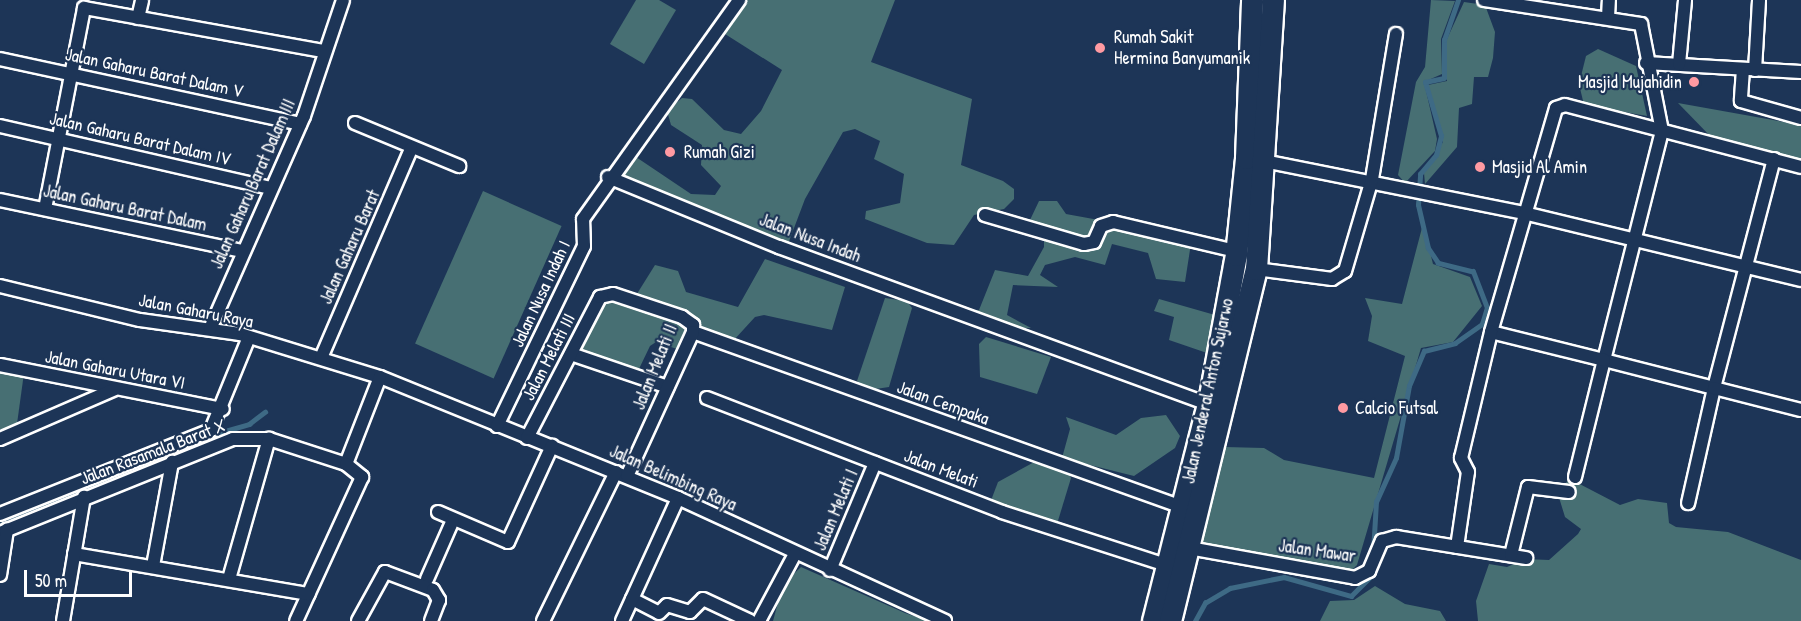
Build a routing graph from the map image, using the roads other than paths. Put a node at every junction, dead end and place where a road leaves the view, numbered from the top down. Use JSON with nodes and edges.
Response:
{"nodes":[{"id":1,"x":142,"y":0,"type":"edge"},
{"id":2,"x":343,"y":0,"type":"edge"},
{"id":3,"x":739,"y":0,"type":"edge"},
{"id":4,"x":1252,"y":0,"type":"edge"},
{"id":5,"x":1273,"y":0,"type":"edge"},
{"id":6,"x":1484,"y":0,"type":"edge"},
{"id":7,"x":1609,"y":0,"type":"edge"},
{"id":8,"x":1684,"y":0,"type":"edge"},
{"id":9,"x":1759,"y":0,"type":"edge"},
{"id":10,"x":1531,"y":3,"type":"edge"},
{"id":11,"x":1608,"y":17,"type":"junction"},
{"id":12,"x":138,"y":18,"type":"junction"},
{"id":13,"x":1396,"y":34,"type":"dead end"},
{"id":14,"x":324,"y":51,"type":"junction"},
{"id":15,"x":0,"y":59,"type":"edge"},
{"id":16,"x":1646,"y":63,"type":"junction"},
{"id":17,"x":1679,"y":64,"type":"junction"},
{"id":18,"x":1749,"y":69,"type":"junction"},
{"id":19,"x":68,"y":72,"type":"junction"},
{"id":20,"x":1801,"y":72,"type":"edge"},
{"id":21,"x":1801,"y":118,"type":"edge"},
{"id":22,"x":355,"y":123,"type":"dead end"},
{"id":23,"x":300,"y":124,"type":"junction"},
{"id":24,"x":0,"y":126,"type":"edge"},
{"id":25,"x":1662,"y":131,"type":"junction"},
{"id":26,"x":58,"y":137,"type":"junction"},
{"id":27,"x":411,"y":149,"type":"junction"},
{"id":28,"x":1774,"y":159,"type":"junction"},
{"id":29,"x":1256,"y":160,"type":"junction"},
{"id":30,"x":459,"y":166,"type":"dead end"},
{"id":31,"x":1801,"y":167,"type":"edge"},
{"id":32,"x":608,"y":177,"type":"junction"},
{"id":33,"x":1372,"y":179,"type":"junction"},
{"id":34,"x":271,"y":188,"type":"junction"},
{"id":35,"x":0,"y":200,"type":"edge"},
{"id":36,"x":45,"y":210,"type":"junction"},
{"id":37,"x":1524,"y":213,"type":"junction"},
{"id":38,"x":985,"y":215,"type":"dead end"},
{"id":39,"x":1636,"y":238,"type":"junction"},
{"id":40,"x":243,"y":251,"type":"junction"},
{"id":41,"x":1236,"y":251,"type":"junction"},
{"id":42,"x":1743,"y":266,"type":"junction"},
{"id":43,"x":1256,"y":269,"type":"junction"},
{"id":44,"x":1801,"y":280,"type":"edge"},
{"id":45,"x":0,"y":286,"type":"edge"},
{"id":46,"x":604,"y":295,"type":"joint"},
{"id":47,"x":210,"y":329,"type":"junction"},
{"id":48,"x":693,"y":332,"type":"junction"},
{"id":49,"x":1491,"y":332,"type":"junction"},
{"id":50,"x":249,"y":337,"type":"junction"},
{"id":51,"x":572,"y":354,"type":"junction"},
{"id":52,"x":321,"y":358,"type":"junction"},
{"id":53,"x":1604,"y":360,"type":"junction"},
{"id":54,"x":0,"y":365,"type":"edge"},
{"id":55,"x":381,"y":378,"type":"junction"},
{"id":56,"x":668,"y":387,"type":"junction"},
{"id":57,"x":1714,"y":388,"type":"junction"},
{"id":58,"x":116,"y":389,"type":"junction"},
{"id":59,"x":707,"y":398,"type":"dead end"},
{"id":60,"x":1208,"y":404,"type":"junction"},
{"id":61,"x":223,"y":409,"type":"junction"},
{"id":62,"x":1801,"y":410,"type":"edge"},
{"id":63,"x":497,"y":426,"type":"junction"},
{"id":64,"x":527,"y":438,"type":"junction"},
{"id":65,"x":269,"y":439,"type":"junction"},
{"id":66,"x":0,"y":440,"type":"edge"},
{"id":67,"x":552,"y":446,"type":"junction"},
{"id":68,"x":172,"y":462,"type":"junction"},
{"id":69,"x":875,"y":463,"type":"junction"},
{"id":70,"x":351,"y":466,"type":"junction"},
{"id":71,"x":622,"y":474,"type":"junction"},
{"id":72,"x":1575,"y":477,"type":"dead end"},
{"id":73,"x":1569,"y":492,"type":"dead end"},
{"id":74,"x":84,"y":497,"type":"junction"},
{"id":75,"x":678,"y":498,"type":"junction"},
{"id":76,"x":1688,"y":503,"type":"dead end"},
{"id":77,"x":1182,"y":507,"type":"junction"},
{"id":78,"x":438,"y":512,"type":"dead end"},
{"id":79,"x":0,"y":514,"type":"edge"},
{"id":80,"x":453,"y":520,"type":"junction"},
{"id":81,"x":4,"y":531,"type":"edge"},
{"id":82,"x":1457,"y":547,"type":"junction"},
{"id":83,"x":1189,"y":548,"type":"junction"},
{"id":84,"x":74,"y":554,"type":"junction"},
{"id":85,"x":795,"y":554,"type":"junction"},
{"id":86,"x":1511,"y":555,"type":"junction"},
{"id":87,"x":1526,"y":558,"type":"dead end"},
{"id":88,"x":1166,"y":565,"type":"junction"},
{"id":89,"x":153,"y":566,"type":"junction"},
{"id":90,"x":830,"y":570,"type":"junction"},
{"id":91,"x":0,"y":575,"type":"edge"},
{"id":92,"x":229,"y":579,"type":"junction"},
{"id":93,"x":427,"y":579,"type":"dead end"},
{"id":94,"x":309,"y":594,"type":"junction"},
{"id":95,"x":632,"y":599,"type":"junction"},
{"id":96,"x":63,"y":621,"type":"edge"},
{"id":97,"x":296,"y":621,"type":"edge"},
{"id":98,"x":358,"y":621,"type":"edge"},
{"id":99,"x":431,"y":621,"type":"edge"},
{"id":100,"x":543,"y":621,"type":"edge"},
{"id":101,"x":622,"y":621,"type":"edge"},
{"id":102,"x":750,"y":621,"type":"edge"},
{"id":103,"x":759,"y":621,"type":"edge"},
{"id":104,"x":945,"y":621,"type":"edge"},
{"id":105,"x":1153,"y":621,"type":"edge"},
{"id":106,"x":1170,"y":621,"type":"edge"}],
"edges":[{"from":1,"to":12,"type":"street"},
{"from":2,"to":14,"type":"street","name":"Jalan Gaharu Barat Dalam III"},
{"from":3,"to":32,"type":"street"},
{"from":4,"to":29,"type":"highway","name":"Jalan Jenderal Anton Sujarwo"},
{"from":5,"to":29,"type":"highway","name":"Jalan Jenderal Anton Sujarwo"},
{"from":6,"to":10,"type":"street"},
{"from":7,"to":11,"type":"street"},
{"from":8,"to":17,"type":"street"},
{"from":9,"to":18,"type":"street"},
{"from":10,"to":11,"type":"street"},
{"from":11,"to":16,"type":"street"},
{"from":12,"to":14,"type":"street"},
{"from":12,"to":19,"type":"street"},
{"from":13,"to":33,"type":"street"},
{"from":14,"to":23,"type":"street","name":"Jalan Gaharu Barat Dalam III"},
{"from":15,"to":19,"type":"street","name":"Jalan Gaharu Barat Dalam V"},
{"from":16,"to":17,"type":"street"},
{"from":16,"to":25,"type":"street"},
{"from":17,"to":18,"type":"street"},
{"from":18,"to":20,"type":"street"},
{"from":18,"to":21,"type":"street"},
{"from":19,"to":23,"type":"street","name":"Jalan Gaharu Barat Dalam V"},
{"from":19,"to":26,"type":"street"},
{"from":22,"to":27,"type":"street"},
{"from":23,"to":34,"type":"street","name":"Jalan Gaharu Barat Dalam III"},
{"from":24,"to":26,"type":"street","name":"Jalan Gaharu Barat Dalam IV"},
{"from":25,"to":28,"type":"street"},
{"from":25,"to":37,"type":"street"},
{"from":25,"to":39,"type":"street"},
{"from":26,"to":34,"type":"street","name":"Jalan Gaharu Barat Dalam IV"},
{"from":26,"to":36,"type":"street"},
{"from":27,"to":30,"type":"street"},
{"from":27,"to":52,"type":"street","name":"Jalan Gaharu Barat"},
{"from":28,"to":31,"type":"street"},
{"from":28,"to":42,"type":"street"},
{"from":29,"to":33,"type":"street"},
{"from":29,"to":41,"type":"highway","name":"Jalan Jenderal Anton Sujarwo"},
{"from":29,"to":43,"type":"highway","name":"Jalan Jenderal Anton Sujarwo"},
{"from":32,"to":60,"type":"street","name":"Jalan Nusa Indah"},
{"from":32,"to":63,"type":"street","name":"Jalan Nusa Indah I"},
{"from":33,"to":37,"type":"street"},
{"from":33,"to":43,"type":"street"},
{"from":34,"to":40,"type":"street","name":"Jalan Gaharu Barat Dalam III"},
{"from":35,"to":36,"type":"street","name":"Jalan Gaharu Barat Dalam"},
{"from":36,"to":40,"type":"street","name":"Jalan Gaharu Barat Dalam"},
{"from":37,"to":39,"type":"street"},
{"from":37,"to":49,"type":"street"},
{"from":38,"to":41,"type":"street"},
{"from":39,"to":42,"type":"street"},
{"from":39,"to":53,"type":"street"},
{"from":40,"to":47,"type":"street","name":"Jalan Gaharu Barat Dalam III"},
{"from":41,"to":60,"type":"highway","name":"Jalan Jenderal Anton Sujarwo"},
{"from":42,"to":44,"type":"street"},
{"from":42,"to":57,"type":"street"},
{"from":43,"to":83,"type":"highway","name":"Jalan Jenderal Anton Sujarwo"},
{"from":45,"to":47,"type":"street","name":"Jalan Gaharu Raya"},
{"from":46,"to":48,"type":"street","name":"Jalan Melati II"},
{"from":46,"to":51,"type":"street","name":"Jalan Melati III"},
{"from":47,"to":50,"type":"street","name":"Jalan Gaharu Raya"},
{"from":48,"to":56,"type":"street","name":"Jalan Melati II"},
{"from":48,"to":77,"type":"street","name":"Jalan Cempaka"},
{"from":49,"to":53,"type":"street"},
{"from":49,"to":82,"type":"street"},
{"from":50,"to":52,"type":"street","name":"Jalan Gaharu Raya"},
{"from":50,"to":61,"type":"street"},
{"from":51,"to":56,"type":"street"},
{"from":51,"to":64,"type":"street","name":"Jalan Melati III"},
{"from":52,"to":55,"type":"street","name":"Jalan Gaharu Raya"},
{"from":53,"to":57,"type":"street"},
{"from":53,"to":72,"type":"street"},
{"from":54,"to":58,"type":"street","name":"Jalan Gaharu Utara VI"},
{"from":55,"to":63,"type":"street","name":"Jalan Belimbing Raya"},
{"from":55,"to":70,"type":"street"},
{"from":56,"to":71,"type":"street","name":"Jalan Melati II"},
{"from":57,"to":62,"type":"street"},
{"from":57,"to":76,"type":"street"},
{"from":58,"to":61,"type":"street","name":"Jalan Gaharu Utara VI"},
{"from":58,"to":66,"type":"street"},
{"from":59,"to":69,"type":"street","name":"Jalan Melati"},
{"from":60,"to":77,"type":"highway","name":"Jalan Jenderal Anton Sujarwo"},
{"from":61,"to":79,"type":"street"},
{"from":63,"to":64,"type":"street","name":"Jalan Belimbing Raya"},
{"from":64,"to":67,"type":"street","name":"Jalan Belimbing Raya"},
{"from":65,"to":68,"type":"street","name":"Jalan Rasamala Barat X"},
{"from":65,"to":70,"type":"street","name":"Jalan Rasamala Barat X"},
{"from":65,"to":92,"type":"street"},
{"from":67,"to":71,"type":"street","name":"Jalan Belimbing Raya"},
{"from":67,"to":80,"type":"street"},
{"from":68,"to":74,"type":"street","name":"Jalan Rasamala Barat X"},
{"from":68,"to":89,"type":"street"},
{"from":69,"to":88,"type":"street","name":"Jalan Melati"},
{"from":69,"to":90,"type":"street","name":"Jalan Melati I"},
{"from":70,"to":94,"type":"street"},
{"from":71,"to":75,"type":"street","name":"Jalan Belimbing Raya"},
{"from":71,"to":100,"type":"street","name":"Jalan Melati II"},
{"from":73,"to":86,"type":"street"},
{"from":74,"to":81,"type":"street","name":"Jalan Rasamala Barat X"},
{"from":74,"to":84,"type":"street"},
{"from":75,"to":85,"type":"street","name":"Jalan Belimbing Raya"},
{"from":75,"to":95,"type":"street"},
{"from":77,"to":88,"type":"highway","name":"Jalan Jenderal Anton Sujarwo"},
{"from":78,"to":80,"type":"street"},
{"from":80,"to":93,"type":"street"},
{"from":81,"to":91,"type":"street"},
{"from":82,"to":83,"type":"street","name":"Jalan Mawar"},
{"from":82,"to":86,"type":"street","name":"Jalan Mawar"},
{"from":83,"to":106,"type":"highway","name":"Jalan Jenderal Anton Sujarwo"},
{"from":84,"to":89,"type":"street"},
{"from":84,"to":96,"type":"street"},
{"from":85,"to":90,"type":"street","name":"Jalan Belimbing Raya"},
{"from":85,"to":103,"type":"street"},
{"from":86,"to":87,"type":"street","name":"Jalan Mawar"},
{"from":88,"to":105,"type":"highway","name":"Jalan Jenderal Anton Sujarwo"},
{"from":89,"to":92,"type":"street"},
{"from":90,"to":104,"type":"street","name":"Jalan Belimbing Raya"},
{"from":92,"to":94,"type":"street"},
{"from":94,"to":97,"type":"street"},
{"from":95,"to":101,"type":"street"},
{"from":95,"to":102,"type":"street"},
{"from":98,"to":99,"type":"street"}]}
